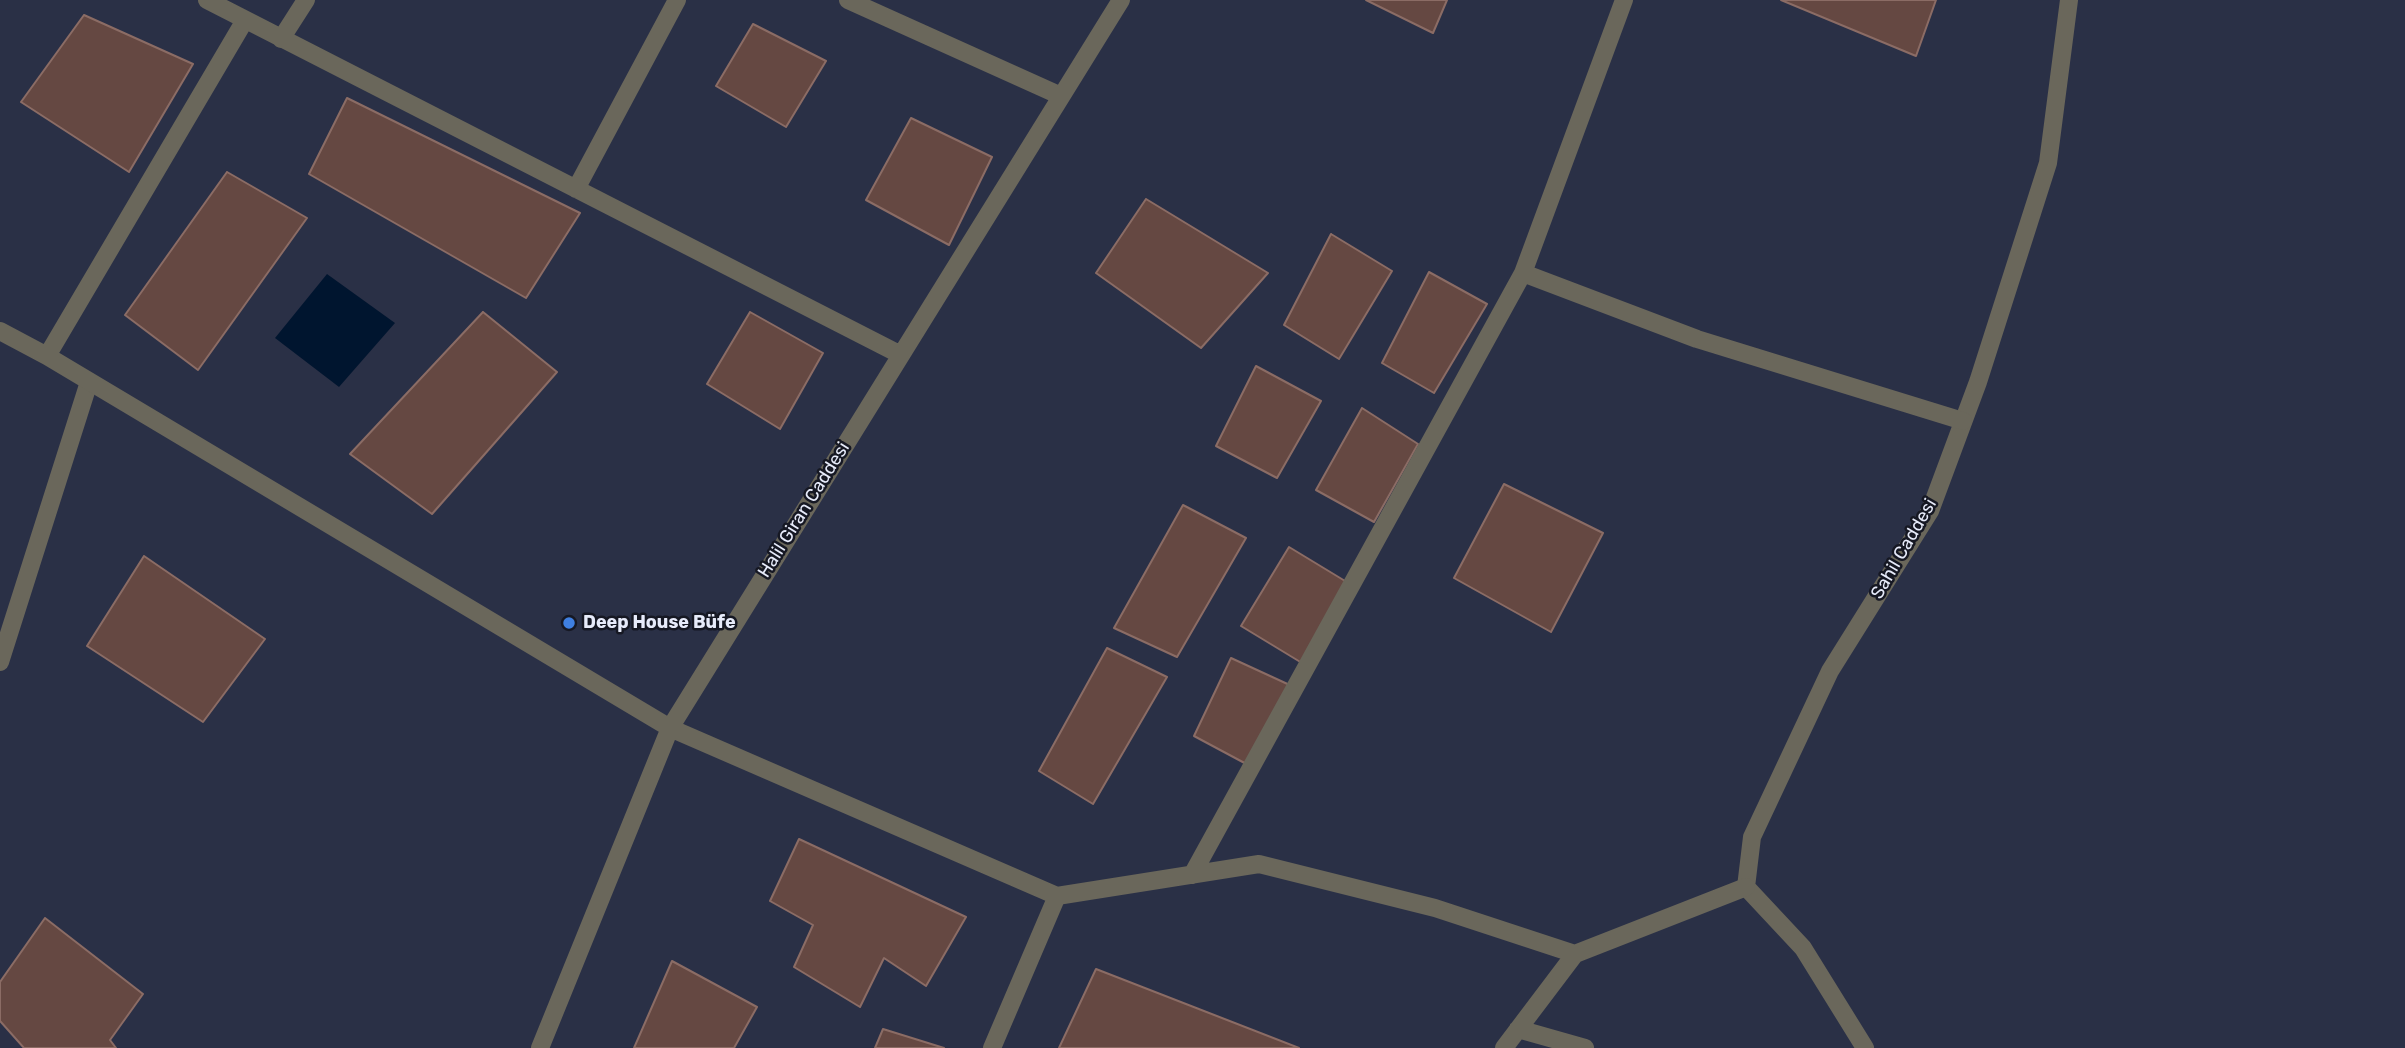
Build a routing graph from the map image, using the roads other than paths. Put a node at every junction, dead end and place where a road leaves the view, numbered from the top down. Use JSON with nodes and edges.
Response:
{"nodes":[{"id":1,"x":207,"y":0,"type":"edge"},
{"id":2,"x":306,"y":0,"type":"edge"},
{"id":3,"x":677,"y":0,"type":"edge"},
{"id":4,"x":848,"y":0,"type":"edge"},
{"id":5,"x":1121,"y":0,"type":"edge"},
{"id":6,"x":1623,"y":0,"type":"edge"},
{"id":7,"x":2069,"y":0,"type":"edge"},
{"id":8,"x":245,"y":20,"type":"junction"},
{"id":9,"x":281,"y":39,"type":"junction"},
{"id":10,"x":1061,"y":96,"type":"junction"},
{"id":11,"x":576,"y":189,"type":"junction"},
{"id":12,"x":1522,"y":273,"type":"junction"},
{"id":13,"x":0,"y":331,"type":"edge"},
{"id":14,"x":901,"y":355,"type":"junction"},
{"id":15,"x":47,"y":356,"type":"junction"},
{"id":16,"x":89,"y":382,"type":"junction"},
{"id":17,"x":1964,"y":421,"type":"junction"},
{"id":18,"x":0,"y":662,"type":"edge"},
{"id":19,"x":670,"y":728,"type":"junction"},
{"id":20,"x":1192,"y":875,"type":"junction"},
{"id":21,"x":1745,"y":887,"type":"junction"},
{"id":22,"x":1057,"y":896,"type":"junction"},
{"id":23,"x":1576,"y":954,"type":"junction"},
{"id":24,"x":1518,"y":1029,"type":"junction"},
{"id":25,"x":540,"y":1048,"type":"edge"},
{"id":26,"x":992,"y":1048,"type":"edge"},
{"id":27,"x":1504,"y":1048,"type":"edge"},
{"id":28,"x":1585,"y":1048,"type":"edge"},
{"id":29,"x":1865,"y":1048,"type":"edge"}],
"edges":[{"from":1,"to":8,"type":"street"},
{"from":2,"to":9,"type":"street"},
{"from":3,"to":11,"type":"street"},
{"from":4,"to":10,"type":"street"},
{"from":5,"to":10,"type":"street","name":"Halil Giran Caddesi"},
{"from":6,"to":12,"type":"street"},
{"from":7,"to":17,"type":"street","name":"Sahil Caddesi"},
{"from":8,"to":9,"type":"street"},
{"from":8,"to":15,"type":"street"},
{"from":9,"to":11,"type":"street"},
{"from":10,"to":14,"type":"street","name":"Halil Giran Caddesi"},
{"from":11,"to":14,"type":"street"},
{"from":12,"to":17,"type":"street"},
{"from":12,"to":20,"type":"street"},
{"from":13,"to":15,"type":"street"},
{"from":14,"to":19,"type":"street","name":"Halil Giran Caddesi"},
{"from":15,"to":16,"type":"street"},
{"from":16,"to":18,"type":"street"},
{"from":16,"to":19,"type":"street"},
{"from":17,"to":21,"type":"street","name":"Sahil Caddesi"},
{"from":19,"to":22,"type":"street"},
{"from":19,"to":25,"type":"street","name":"Halil Giran Caddesi"},
{"from":20,"to":22,"type":"street"},
{"from":20,"to":23,"type":"street"},
{"from":21,"to":23,"type":"street"},
{"from":21,"to":29,"type":"street"},
{"from":22,"to":26,"type":"street"},
{"from":23,"to":24,"type":"street"},
{"from":24,"to":27,"type":"street"},
{"from":24,"to":28,"type":"street"}]}
